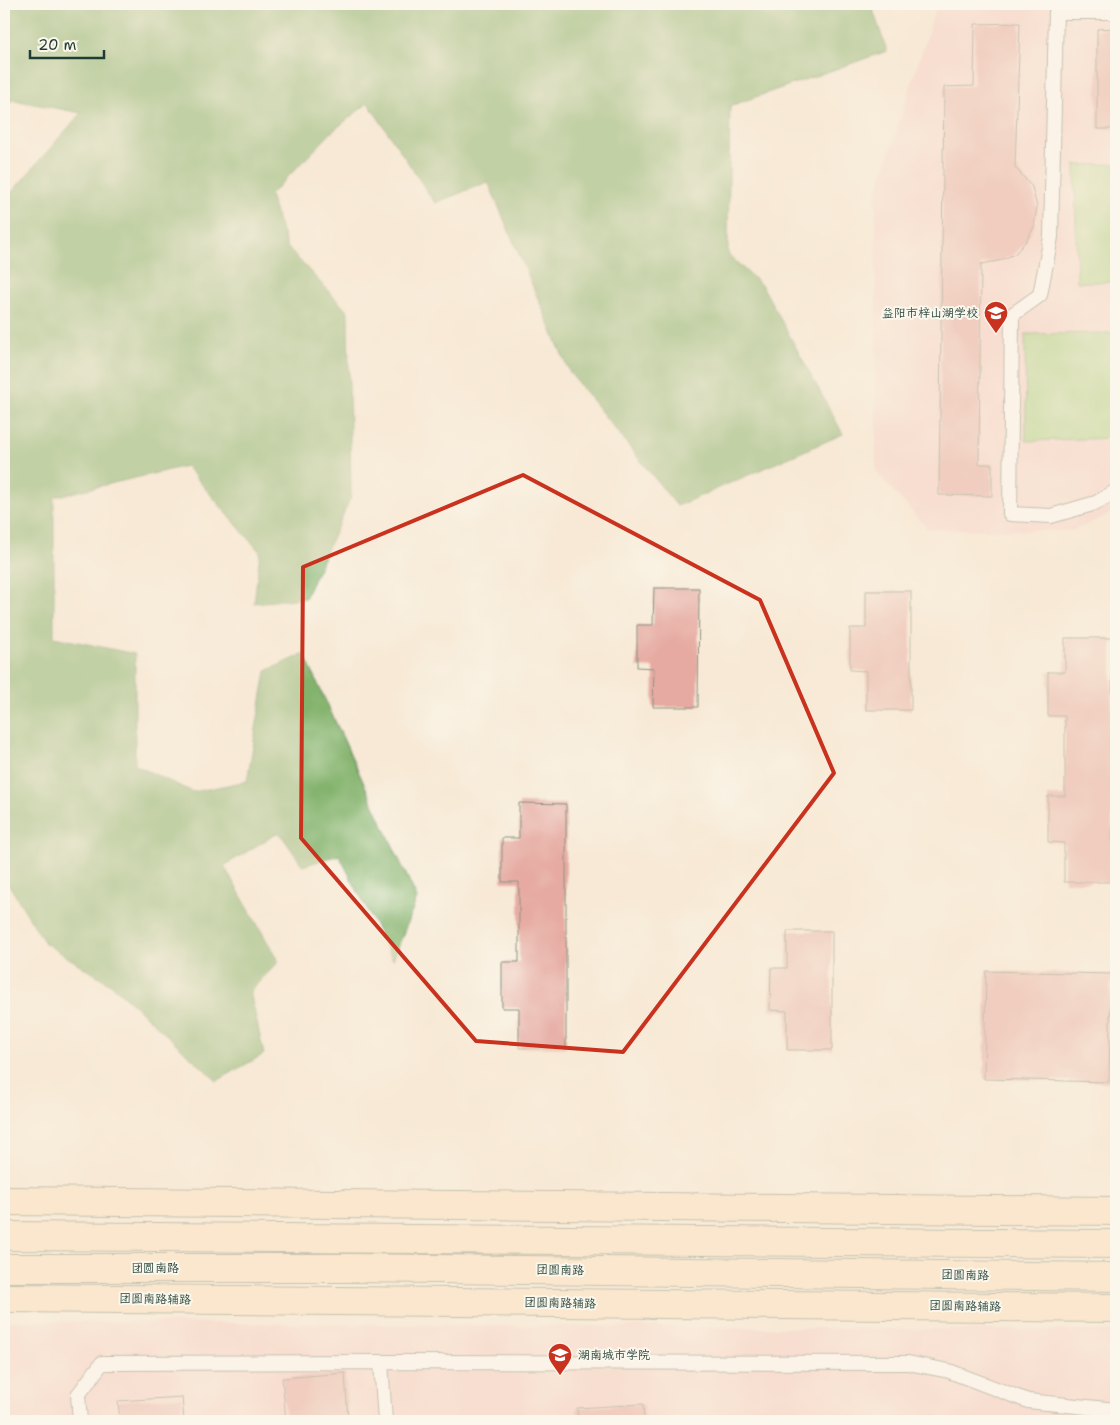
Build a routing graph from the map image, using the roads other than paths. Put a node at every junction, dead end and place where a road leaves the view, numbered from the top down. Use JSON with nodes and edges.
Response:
{"nodes":[{"id":1,"x":1116,"y":12,"type":"edge"},
{"id":2,"x":1116,"y":491,"type":"edge"},
{"id":3,"x":4,"y":1201,"type":"edge"},
{"id":4,"x":1116,"y":1211,"type":"edge"},
{"id":5,"x":4,"y":1236,"type":"edge"},
{"id":6,"x":1116,"y":1244,"type":"edge"},
{"id":7,"x":4,"y":1268,"type":"edge"},
{"id":8,"x":1116,"y":1277,"type":"edge"},
{"id":9,"x":4,"y":1298,"type":"edge"},
{"id":10,"x":1116,"y":1308,"type":"edge"},
{"id":11,"x":381,"y":1362,"type":"junction"},
{"id":12,"x":1116,"y":1410,"type":"edge"},
{"id":13,"x":80,"y":1421,"type":"edge"},
{"id":14,"x":385,"y":1421,"type":"edge"}],
"edges":[{"from":1,"to":2,"type":"lane"},
{"from":3,"to":4,"type":"street"},
{"from":5,"to":6,"type":"street"},
{"from":7,"to":8,"type":"street","name":"团圆南路"},
{"from":9,"to":10,"type":"street","name":"团圆南路辅路"},
{"from":11,"to":12,"type":"lane"},
{"from":11,"to":13,"type":"lane"},
{"from":11,"to":14,"type":"lane"}]}
